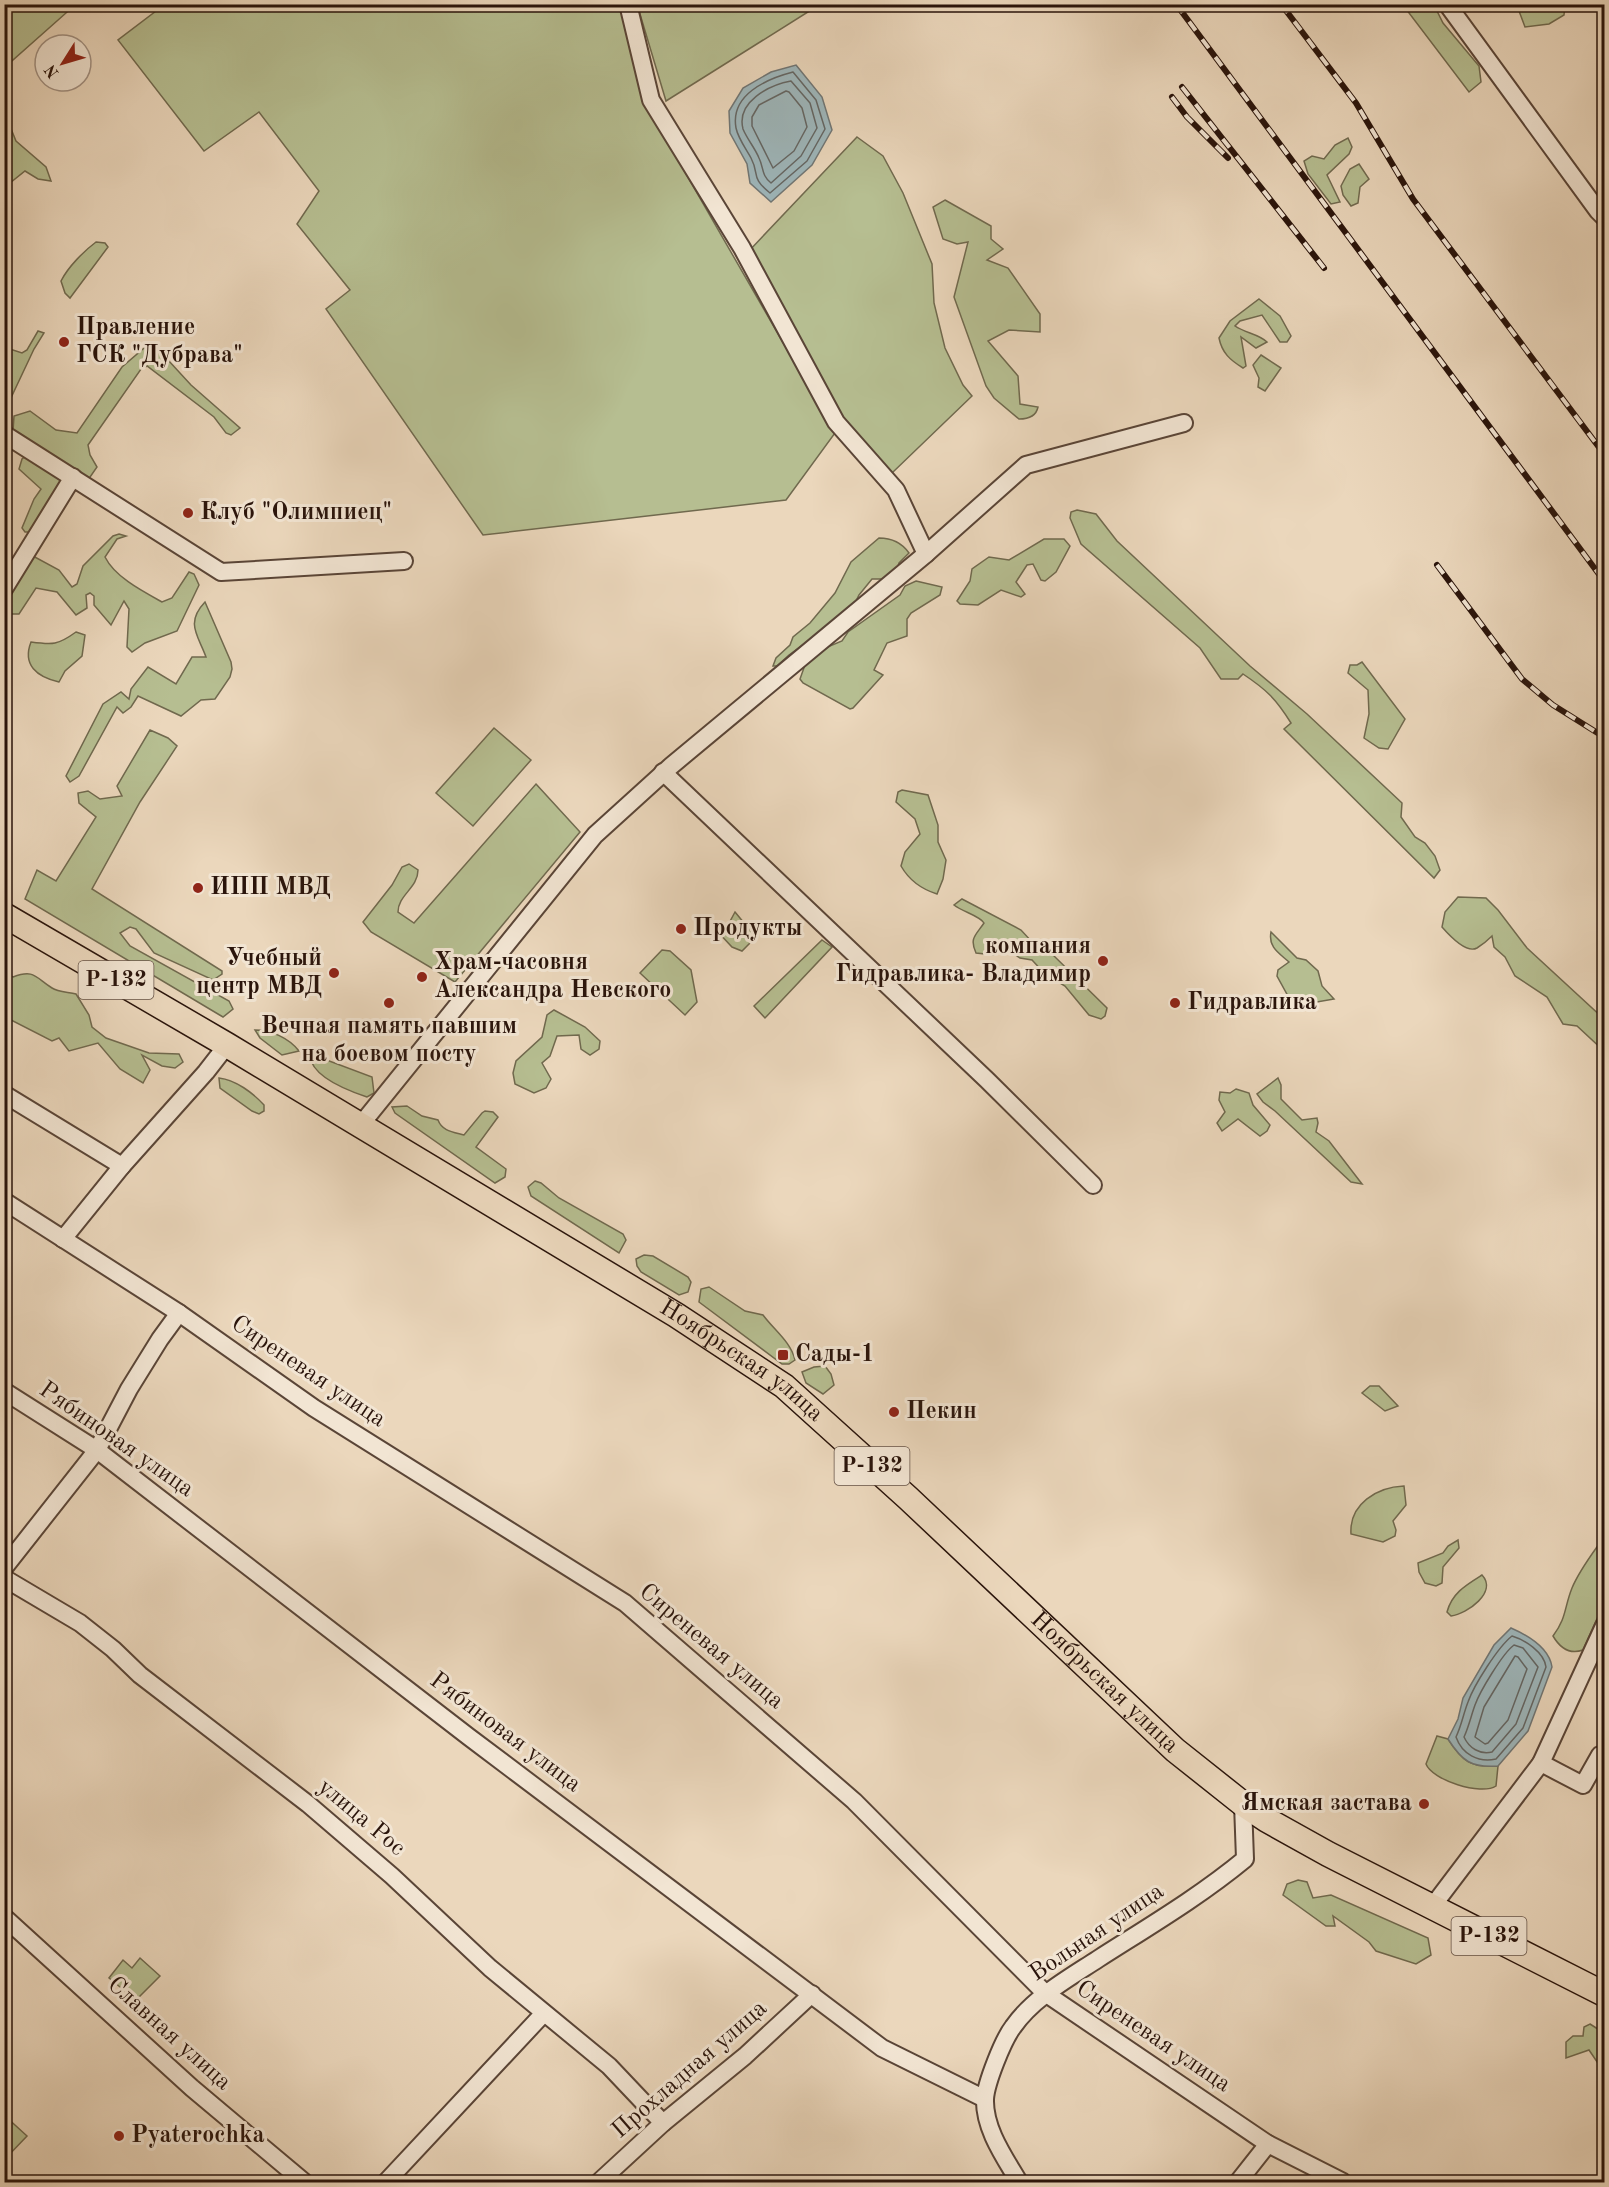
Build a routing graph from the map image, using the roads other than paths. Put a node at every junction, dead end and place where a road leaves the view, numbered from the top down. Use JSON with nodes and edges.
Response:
{"nodes":[{"id":1,"x":628,"y":4,"type":"edge"},
{"id":2,"x":1447,"y":4,"type":"edge"},
{"id":3,"x":1605,"y":217,"type":"edge"},
{"id":4,"x":1184,"y":423,"type":"dead end"},
{"id":5,"x":4,"y":434,"type":"edge"},
{"id":6,"x":73,"y":477,"type":"junction"},
{"id":7,"x":926,"y":554,"type":"junction"},
{"id":8,"x":404,"y":561,"type":"dead end"},
{"id":9,"x":4,"y":589,"type":"edge"},
{"id":10,"x":663,"y":772,"type":"junction"},
{"id":11,"x":4,"y":915,"type":"edge"},
{"id":12,"x":227,"y":1045,"type":"junction"},
{"id":13,"x":4,"y":1094,"type":"edge"},
{"id":14,"x":359,"y":1126,"type":"junction"},
{"id":15,"x":122,"y":1166,"type":"junction"},
{"id":16,"x":1093,"y":1185,"type":"dead end"},
{"id":17,"x":4,"y":1201,"type":"edge"},
{"id":18,"x":63,"y":1239,"type":"junction"},
{"id":19,"x":179,"y":1313,"type":"junction"},
{"id":20,"x":4,"y":1391,"type":"edge"},
{"id":21,"x":97,"y":1450,"type":"junction"},
{"id":22,"x":4,"y":1568,"type":"edge"},
{"id":23,"x":4,"y":1578,"type":"edge"},
{"id":24,"x":1605,"y":1626,"type":"edge"},
{"id":25,"x":1605,"y":1754,"type":"edge"},
{"id":26,"x":1541,"y":1763,"type":"junction"},
{"id":27,"x":1243,"y":1804,"type":"junction"},
{"id":28,"x":1432,"y":1907,"type":"junction"},
{"id":29,"x":4,"y":1917,"type":"edge"},
{"id":30,"x":1045,"y":1993,"type":"junction"},
{"id":31,"x":812,"y":1994,"type":"junction"},
{"id":32,"x":1605,"y":1994,"type":"edge"},
{"id":33,"x":544,"y":2013,"type":"junction"},
{"id":34,"x":985,"y":2099,"type":"junction"},
{"id":35,"x":663,"y":2123,"type":"junction"},
{"id":36,"x":1268,"y":2144,"type":"junction"},
{"id":37,"x":304,"y":2182,"type":"edge"},
{"id":38,"x":386,"y":2182,"type":"edge"},
{"id":39,"x":599,"y":2182,"type":"edge"},
{"id":40,"x":1019,"y":2182,"type":"edge"},
{"id":41,"x":1238,"y":2182,"type":"edge"},
{"id":42,"x":1343,"y":2182,"type":"edge"}],
"edges":[{"from":1,"to":7,"type":"street"},
{"from":2,"to":3,"type":"street"},
{"from":4,"to":7,"type":"street"},
{"from":5,"to":6,"type":"street"},
{"from":6,"to":8,"type":"street"},
{"from":6,"to":9,"type":"street"},
{"from":7,"to":10,"type":"street"},
{"from":10,"to":14,"type":"street"},
{"from":10,"to":16,"type":"street"},
{"from":11,"to":12,"type":"highway","name":"Ноябрьская улица","number":"Р-132"},
{"from":12,"to":14,"type":"highway","name":"Ноябрьская улица","number":"Р-132"},
{"from":12,"to":15,"type":"street"},
{"from":13,"to":15,"type":"street"},
{"from":14,"to":27,"type":"highway","name":"Ноябрьская улица","number":"Р-132"},
{"from":15,"to":18,"type":"street"},
{"from":17,"to":18,"type":"street","name":"Сиреневая улица"},
{"from":18,"to":19,"type":"street","name":"Сиреневая улица"},
{"from":19,"to":21,"type":"street"},
{"from":19,"to":30,"type":"street","name":"Сиреневая улица"},
{"from":20,"to":21,"type":"street","name":"Рябиновая улица"},
{"from":21,"to":22,"type":"street"},
{"from":21,"to":31,"type":"street","name":"Рябиновая улица"},
{"from":23,"to":33,"type":"street","name":"улица Рос"},
{"from":24,"to":26,"type":"street"},
{"from":25,"to":26,"type":"street"},
{"from":26,"to":28,"type":"street"},
{"from":27,"to":28,"type":"highway","name":"Ноябрьская улица","number":"Р-132"},
{"from":27,"to":30,"type":"street","name":"Вольная улица"},
{"from":28,"to":32,"type":"highway","name":"Ноябрьская улица","number":"Р-132"},
{"from":29,"to":37,"type":"street","name":"Славная улица"},
{"from":30,"to":34,"type":"street","name":"Вольная улица"},
{"from":30,"to":36,"type":"street","name":"Сиреневая улица"},
{"from":31,"to":34,"type":"street","name":"Рябиновая улица"},
{"from":31,"to":35,"type":"street","name":"Прохладная улица"},
{"from":33,"to":35,"type":"street","name":"улица Рос"},
{"from":33,"to":38,"type":"street"},
{"from":34,"to":40,"type":"street","name":"Вольная улица"},
{"from":35,"to":39,"type":"street","name":"Прохладная улица"},
{"from":36,"to":41,"type":"street"},
{"from":36,"to":42,"type":"street","name":"Сиреневая улица"}]}
